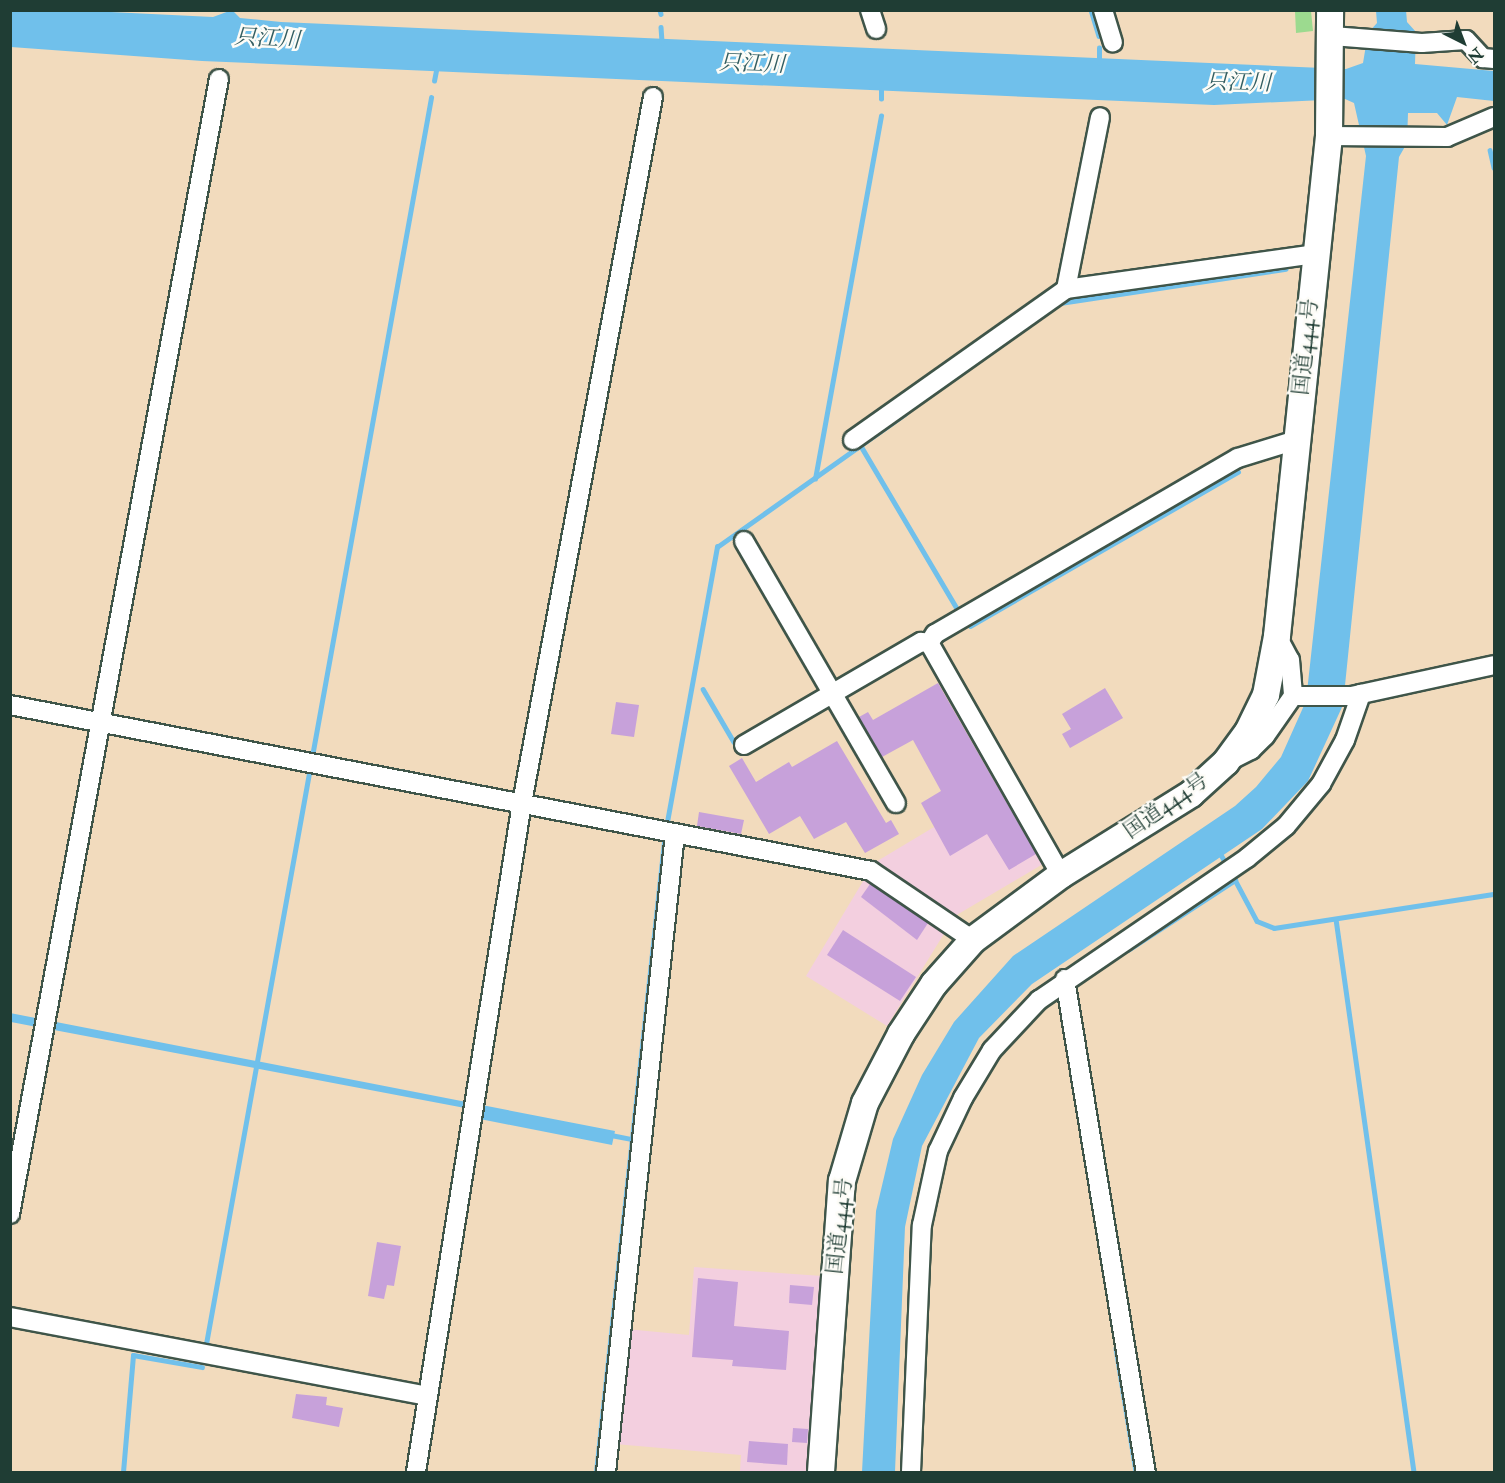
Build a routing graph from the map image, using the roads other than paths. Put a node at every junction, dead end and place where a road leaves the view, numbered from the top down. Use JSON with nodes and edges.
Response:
{"nodes":[{"id":1,"x":870,"y":10,"type":"edge"},
{"id":2,"x":1103,"y":10,"type":"edge"},
{"id":3,"x":1330,"y":10,"type":"edge"},
{"id":4,"x":876,"y":29,"type":"dead end"},
{"id":5,"x":1332,"y":36,"type":"junction"},
{"id":6,"x":1113,"y":42,"type":"dead end"},
{"id":7,"x":1494,"y":59,"type":"edge"},
{"id":8,"x":219,"y":79,"type":"dead end"},
{"id":9,"x":653,"y":97,"type":"dead end"},
{"id":10,"x":1100,"y":117,"type":"dead end"},
{"id":11,"x":1494,"y":117,"type":"edge"},
{"id":12,"x":1329,"y":136,"type":"junction"},
{"id":13,"x":1315,"y":254,"type":"junction"},
{"id":14,"x":1066,"y":290,"type":"junction"},
{"id":15,"x":853,"y":440,"type":"dead end"},
{"id":16,"x":1296,"y":440,"type":"junction"},
{"id":17,"x":744,"y":541,"type":"dead end"},
{"id":18,"x":1277,"y":636,"type":"junction"},
{"id":19,"x":929,"y":643,"type":"junction"},
{"id":20,"x":1494,"y":664,"type":"edge"},
{"id":21,"x":833,"y":693,"type":"junction"},
{"id":22,"x":1357,"y":695,"type":"junction"},
{"id":23,"x":1296,"y":696,"type":"junction"},
{"id":24,"x":10,"y":705,"type":"edge"},
{"id":25,"x":101,"y":723,"type":"junction"},
{"id":26,"x":744,"y":745,"type":"dead end"},
{"id":27,"x":1226,"y":762,"type":"junction"},
{"id":28,"x":522,"y":803,"type":"junction"},
{"id":29,"x":896,"y":804,"type":"dead end"},
{"id":30,"x":675,"y":834,"type":"junction"},
{"id":31,"x":1061,"y":876,"type":"junction"},
{"id":32,"x":973,"y":940,"type":"junction"},
{"id":33,"x":1065,"y":979,"type":"junction"},
{"id":34,"x":10,"y":1214,"type":"edge"},
{"id":35,"x":10,"y":1317,"type":"edge"},
{"id":36,"x":428,"y":1396,"type":"junction"},
{"id":37,"x":416,"y":1473,"type":"edge"},
{"id":38,"x":606,"y":1473,"type":"edge"},
{"id":39,"x":821,"y":1473,"type":"edge"},
{"id":40,"x":911,"y":1473,"type":"edge"},
{"id":41,"x":1146,"y":1473,"type":"edge"}],
"edges":[{"from":1,"to":4,"type":"street"},
{"from":2,"to":6,"type":"street"},
{"from":3,"to":5,"type":"highway","name":"国道444号"},
{"from":5,"to":7,"type":"street"},
{"from":5,"to":12,"type":"highway","name":"国道444号"},
{"from":8,"to":25,"type":"street"},
{"from":9,"to":28,"type":"street"},
{"from":10,"to":14,"type":"street"},
{"from":11,"to":12,"type":"street"},
{"from":12,"to":13,"type":"highway","name":"国道444号"},
{"from":13,"to":14,"type":"street"},
{"from":13,"to":16,"type":"highway","name":"国道444号"},
{"from":14,"to":15,"type":"street"},
{"from":16,"to":18,"type":"highway","name":"国道444号"},
{"from":16,"to":19,"type":"street"},
{"from":17,"to":21,"type":"street"},
{"from":18,"to":23,"type":"street"},
{"from":18,"to":27,"type":"highway","name":"国道444号"},
{"from":19,"to":21,"type":"street"},
{"from":19,"to":31,"type":"street"},
{"from":20,"to":22,"type":"street"},
{"from":21,"to":26,"type":"street"},
{"from":21,"to":29,"type":"street"},
{"from":22,"to":23,"type":"street"},
{"from":22,"to":33,"type":"street"},
{"from":23,"to":27,"type":"street"},
{"from":24,"to":25,"type":"street"},
{"from":25,"to":28,"type":"street"},
{"from":25,"to":34,"type":"street"},
{"from":27,"to":31,"type":"highway","name":"国道444号"},
{"from":28,"to":30,"type":"street"},
{"from":28,"to":36,"type":"street"},
{"from":30,"to":32,"type":"street"},
{"from":30,"to":38,"type":"street"},
{"from":31,"to":32,"type":"highway","name":"国道444号"},
{"from":32,"to":39,"type":"highway","name":"国道444号"},
{"from":33,"to":40,"type":"street"},
{"from":33,"to":41,"type":"street"},
{"from":35,"to":36,"type":"street"},
{"from":36,"to":37,"type":"street"}]}
